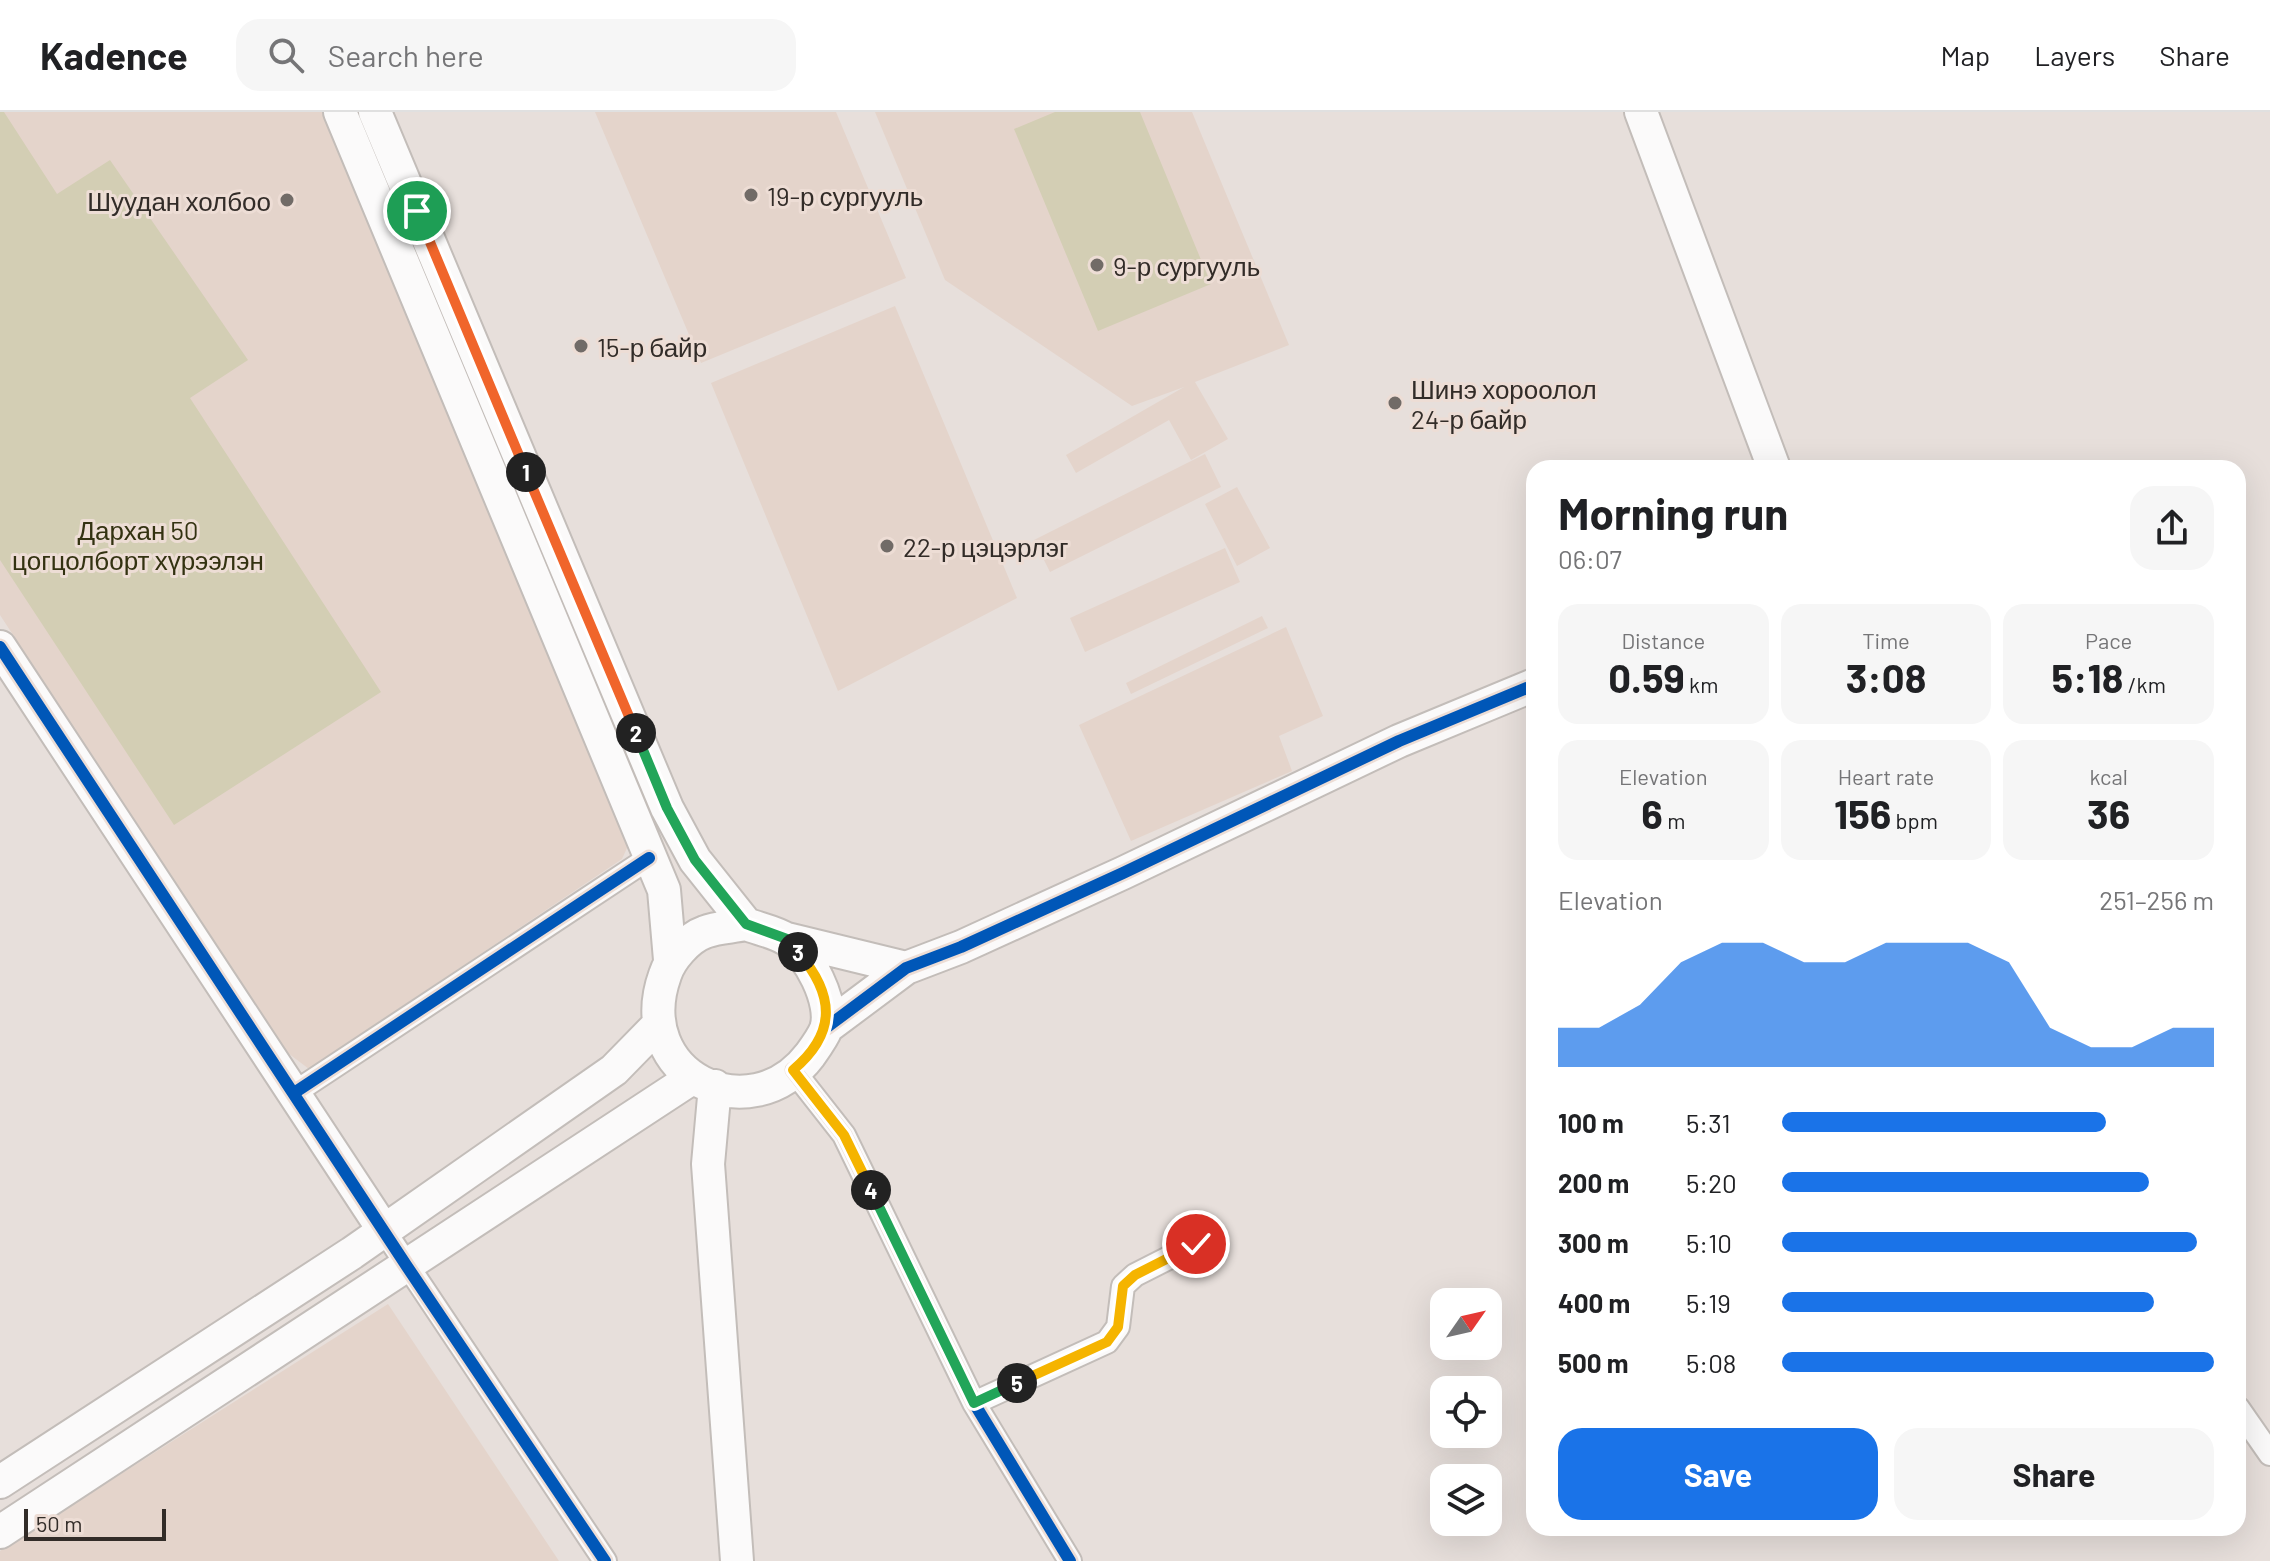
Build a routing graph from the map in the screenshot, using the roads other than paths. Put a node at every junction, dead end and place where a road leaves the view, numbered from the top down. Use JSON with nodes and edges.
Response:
{"nodes":[{"id":1,"x":340,"y":112,"type":"edge"},
{"id":2,"x":375,"y":112,"type":"edge"},
{"id":3,"x":1641,"y":112,"type":"edge"},
{"id":4,"x":1771,"y":460,"type":"edge"},
{"id":5,"x":0,"y":647,"type":"edge"},
{"id":6,"x":1526,"y":688,"type":"edge"},
{"id":7,"x":649,"y":858,"type":"junction"},
{"id":8,"x":746,"y":924,"type":"junction"},
{"id":9,"x":787,"y":939,"type":"junction"},
{"id":10,"x":670,"y":960,"type":"junction"},
{"id":11,"x":906,"y":968,"type":"junction"},
{"id":12,"x":659,"y":1024,"type":"junction"},
{"id":13,"x":827,"y":1027,"type":"junction"},
{"id":14,"x":793,"y":1070,"type":"junction"},
{"id":15,"x":704,"y":1082,"type":"junction"},
{"id":16,"x":294,"y":1093,"type":"junction"},
{"id":17,"x":383,"y":1229,"type":"junction"},
{"id":18,"x":1196,"y":1244,"type":"dead end"},
{"id":19,"x":406,"y":1265,"type":"junction"},
{"id":20,"x":974,"y":1403,"type":"junction"},
{"id":21,"x":2246,"y":1420,"type":"edge"},
{"id":22,"x":2270,"y":1454,"type":"edge"},
{"id":23,"x":0,"y":1482,"type":"edge"},
{"id":24,"x":0,"y":1532,"type":"edge"},
{"id":25,"x":605,"y":1561,"type":"edge"},
{"id":26,"x":737,"y":1561,"type":"edge"},
{"id":27,"x":1070,"y":1561,"type":"edge"}],
"edges":[{"from":1,"to":7,"type":"main road"},
{"from":2,"to":8,"type":"main road"},
{"from":3,"to":4,"type":"main road"},
{"from":5,"to":16,"type":"main road"},
{"from":6,"to":11,"type":"main road"},
{"from":7,"to":10,"type":"main road"},
{"from":7,"to":16,"type":"street"},
{"from":8,"to":9,"type":"main road"},
{"from":8,"to":10,"type":"main road"},
{"from":9,"to":11,"type":"main road"},
{"from":9,"to":13,"type":"main road"},
{"from":10,"to":12,"type":"main road"},
{"from":11,"to":13,"type":"main road"},
{"from":12,"to":15,"type":"main road"},
{"from":12,"to":17,"type":"main road"},
{"from":13,"to":14,"type":"main road"},
{"from":14,"to":15,"type":"main road"},
{"from":14,"to":20,"type":"street"},
{"from":15,"to":19,"type":"main road"},
{"from":15,"to":26,"type":"main road"},
{"from":16,"to":17,"type":"main road"},
{"from":17,"to":19,"type":"street"},
{"from":17,"to":23,"type":"main road"},
{"from":18,"to":20,"type":"street"},
{"from":19,"to":24,"type":"main road"},
{"from":19,"to":25,"type":"street"},
{"from":20,"to":27,"type":"street"},
{"from":21,"to":22,"type":"street"}]}
